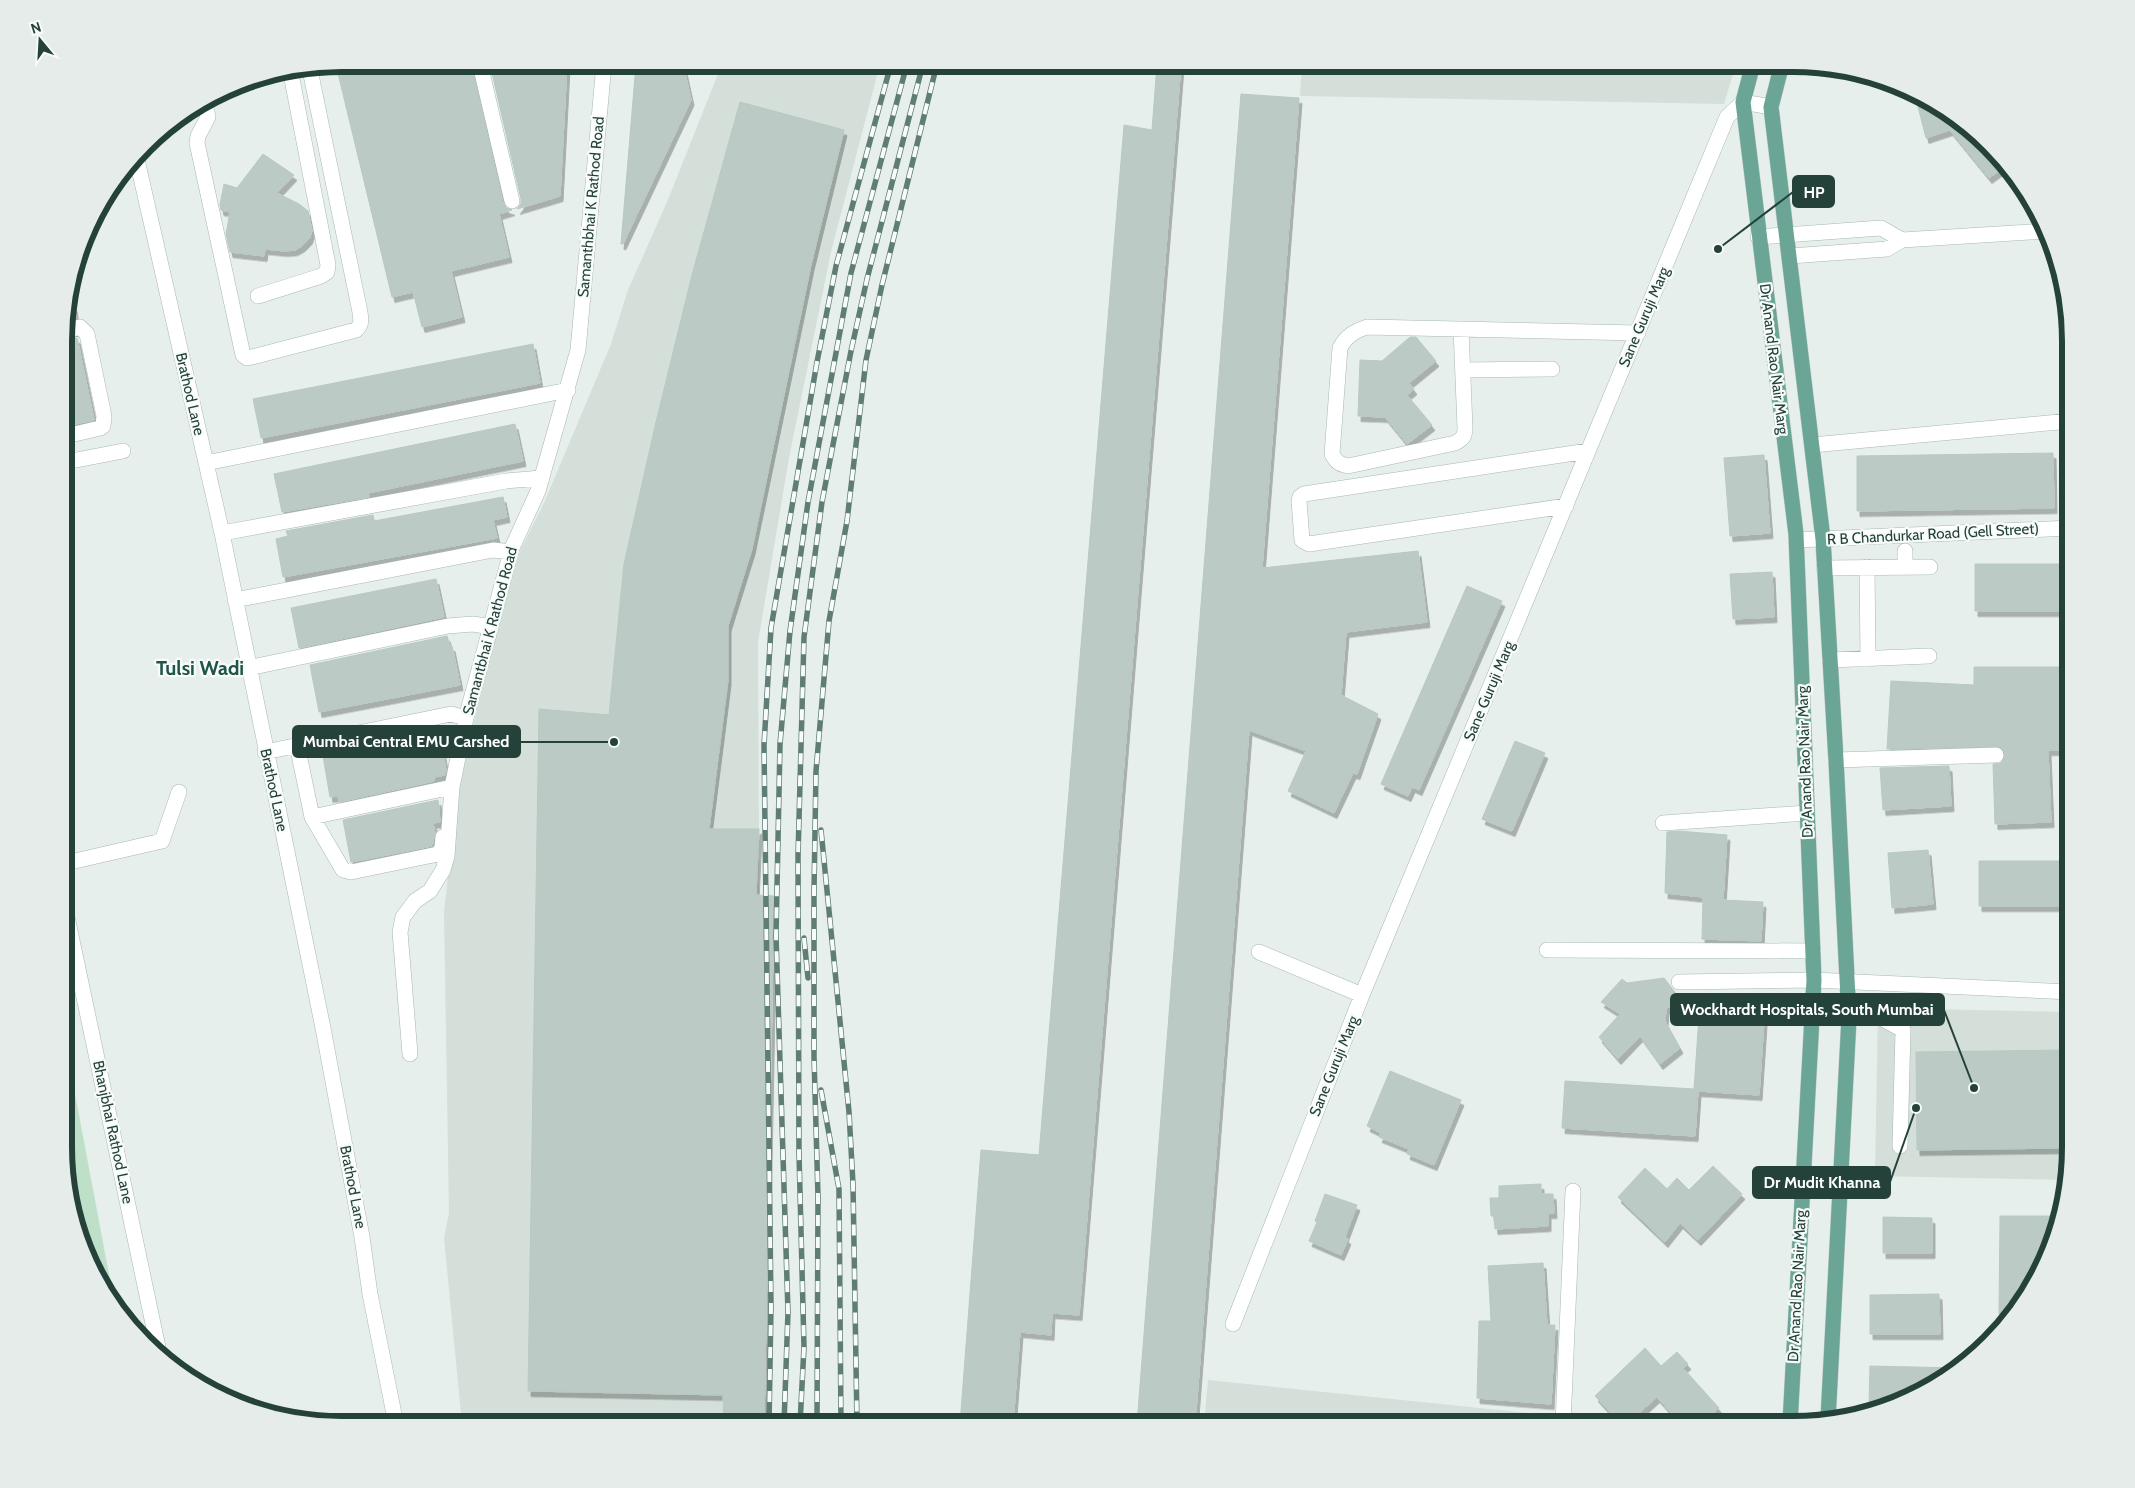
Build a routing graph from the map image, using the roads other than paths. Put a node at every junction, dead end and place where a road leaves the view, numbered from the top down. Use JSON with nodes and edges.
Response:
{"nodes":[{"id":1,"x":482,"y":72,"type":"edge"},
{"id":2,"x":603,"y":72,"type":"edge"},
{"id":3,"x":1751,"y":72,"type":"edge"},
{"id":4,"x":1780,"y":72,"type":"edge"},
{"id":5,"x":311,"y":74,"type":"edge"},
{"id":6,"x":291,"y":78,"type":"edge"},
{"id":7,"x":1743,"y":102,"type":"junction"},
{"id":8,"x":1771,"y":107,"type":"junction"},
{"id":9,"x":206,"y":109,"type":"edge"},
{"id":10,"x":138,"y":165,"type":"edge"},
{"id":11,"x":512,"y":201,"type":"dead end"},
{"id":12,"x":2039,"y":231,"type":"edge"},
{"id":13,"x":1788,"y":235,"type":"junction"},
{"id":14,"x":1758,"y":237,"type":"junction"},
{"id":15,"x":1902,"y":240,"type":"junction"},
{"id":16,"x":1790,"y":256,"type":"junction"},
{"id":17,"x":258,"y":296,"type":"dead end"},
{"id":18,"x":73,"y":329,"type":"edge"},
{"id":19,"x":1461,"y":329,"type":"junction"},
{"id":20,"x":1638,"y":333,"type":"junction"},
{"id":21,"x":578,"y":350,"type":"joint"},
{"id":22,"x":1463,"y":370,"type":"junction"},
{"id":23,"x":1552,"y":370,"type":"dead end"},
{"id":24,"x":568,"y":390,"type":"junction"},
{"id":25,"x":2062,"y":422,"type":"edge"},
{"id":26,"x":72,"y":435,"type":"edge"},
{"id":27,"x":1812,"y":444,"type":"junction"},
{"id":28,"x":123,"y":451,"type":"dead end"},
{"id":29,"x":1588,"y":451,"type":"junction"},
{"id":30,"x":72,"y":461,"type":"edge"},
{"id":31,"x":206,"y":464,"type":"junction"},
{"id":32,"x":542,"y":478,"type":"junction"},
{"id":33,"x":1566,"y":506,"type":"junction"},
{"id":34,"x":2062,"y":528,"type":"edge"},
{"id":35,"x":222,"y":533,"type":"junction"},
{"id":36,"x":1823,"y":538,"type":"junction"},
{"id":37,"x":1796,"y":540,"type":"junction"},
{"id":38,"x":1905,"y":551,"type":"dead end"},
{"id":39,"x":511,"y":552,"type":"junction"},
{"id":40,"x":1905,"y":567,"type":"junction"},
{"id":41,"x":1930,"y":567,"type":"dead end"},
{"id":42,"x":1824,"y":568,"type":"junction"},
{"id":43,"x":1867,"y":568,"type":"junction"},
{"id":44,"x":235,"y":600,"type":"junction"},
{"id":45,"x":491,"y":627,"type":"junction"},
{"id":46,"x":1929,"y":656,"type":"dead end"},
{"id":47,"x":1868,"y":659,"type":"junction"},
{"id":48,"x":1830,"y":660,"type":"junction"},
{"id":49,"x":248,"y":668,"type":"junction"},
{"id":50,"x":466,"y":718,"type":"junction"},
{"id":51,"x":297,"y":745,"type":"junction"},
{"id":52,"x":265,"y":752,"type":"junction"},
{"id":53,"x":1996,"y":755,"type":"dead end"},
{"id":54,"x":1836,"y":760,"type":"junction"},
{"id":55,"x":447,"y":788,"type":"junction"},
{"id":56,"x":179,"y":792,"type":"dead end"},
{"id":57,"x":1807,"y":813,"type":"junction"},
{"id":58,"x":312,"y":818,"type":"junction"},
{"id":59,"x":1663,"y":823,"type":"dead end"},
{"id":60,"x":72,"y":862,"type":"edge"},
{"id":61,"x":72,"y":940,"type":"edge"},
{"id":62,"x":1547,"y":950,"type":"dead end"},
{"id":63,"x":1813,"y":951,"type":"junction"},
{"id":64,"x":1259,"y":952,"type":"dead end"},
{"id":65,"x":1814,"y":980,"type":"junction"},
{"id":66,"x":1680,"y":982,"type":"dead end"},
{"id":67,"x":1847,"y":982,"type":"junction"},
{"id":68,"x":2062,"y":992,"type":"edge"},
{"id":69,"x":1362,"y":995,"type":"junction"},
{"id":70,"x":1849,"y":1018,"type":"junction"},
{"id":71,"x":410,"y":1054,"type":"dead end"},
{"id":72,"x":1900,"y":1146,"type":"dead end"},
{"id":73,"x":1573,"y":1191,"type":"dead end"},
{"id":74,"x":1233,"y":1324,"type":"dead end"},
{"id":75,"x":157,"y":1343,"type":"edge"},
{"id":76,"x":1828,"y":1413,"type":"edge"},
{"id":77,"x":394,"y":1416,"type":"edge"},
{"id":78,"x":1564,"y":1416,"type":"edge"},
{"id":79,"x":1790,"y":1416,"type":"edge"}],
"edges":[{"from":1,"to":11,"type":"street"},
{"from":2,"to":21,"type":"street","name":"Samanthbhai K Rathod Road"},
{"from":3,"to":7,"type":"main road","name":"Sane Guruji Marg"},
{"from":4,"to":8,"type":"main road"},
{"from":5,"to":9,"type":"street"},
{"from":6,"to":17,"type":"street"},
{"from":7,"to":8,"type":"street"},
{"from":7,"to":14,"type":"main road","name":"Dr Anand Rao Nair Marg"},
{"from":7,"to":20,"type":"street","name":"Sane Guruji Marg"},
{"from":8,"to":13,"type":"main road","name":"Dr Anand Rao Nair Marg"},
{"from":10,"to":31,"type":"street","name":"Brathod Lane"},
{"from":12,"to":15,"type":"street"},
{"from":13,"to":14,"type":"street"},
{"from":13,"to":15,"type":"street"},
{"from":13,"to":16,"type":"main road","name":"Dr Anand Rao Nair Marg"},
{"from":14,"to":37,"type":"main road","name":"Dr Anand Rao Nair Marg"},
{"from":15,"to":16,"type":"street"},
{"from":16,"to":27,"type":"main road","name":"Dr Anand Rao Nair Marg"},
{"from":18,"to":26,"type":"street"},
{"from":19,"to":20,"type":"street"},
{"from":19,"to":22,"type":"street"},
{"from":19,"to":22,"type":"street"},
{"from":20,"to":29,"type":"street","name":"Sane Guruji Marg"},
{"from":21,"to":24,"type":"street","name":"Samantbhai K Rathod Road"},
{"from":22,"to":23,"type":"street"},
{"from":24,"to":31,"type":"street"},
{"from":24,"to":32,"type":"street","name":"Samantbhai K Rathod Road"},
{"from":25,"to":27,"type":"street"},
{"from":27,"to":36,"type":"main road","name":"Dr Anand Rao Nair Marg"},
{"from":28,"to":30,"type":"street"},
{"from":29,"to":33,"type":"street","name":"Sane Guruji Marg"},
{"from":29,"to":33,"type":"street"},
{"from":31,"to":35,"type":"street","name":"Brathod Lane"},
{"from":32,"to":35,"type":"street"},
{"from":32,"to":39,"type":"street","name":"Samantbhai K Rathod Road"},
{"from":33,"to":69,"type":"street","name":"Sane Guruji Marg"},
{"from":34,"to":36,"type":"street","name":"R B Chandurkar Road (Gell Street)"},
{"from":35,"to":44,"type":"street","name":"Brathod Lane"},
{"from":36,"to":37,"type":"street","name":"R B Chandurkar Road (Gell Street)"},
{"from":36,"to":42,"type":"main road","name":"Dr Anand Rao Nair Marg"},
{"from":37,"to":57,"type":"main road","name":"Dr Anand Rao Nair Marg"},
{"from":38,"to":40,"type":"street"},
{"from":39,"to":44,"type":"street"},
{"from":39,"to":45,"type":"street","name":"Samantbhai K Rathod Road"},
{"from":40,"to":41,"type":"street"},
{"from":40,"to":43,"type":"street"},
{"from":42,"to":43,"type":"street"},
{"from":42,"to":48,"type":"main road","name":"Dr Anand Rao Nair Marg"},
{"from":43,"to":47,"type":"street"},
{"from":44,"to":49,"type":"street","name":"Brathod Lane"},
{"from":45,"to":49,"type":"street"},
{"from":45,"to":50,"type":"street","name":"Samantbhai K Rathod Road"},
{"from":46,"to":47,"type":"street"},
{"from":47,"to":48,"type":"street"},
{"from":48,"to":54,"type":"main road","name":"Dr Anand Rao Nair Marg"},
{"from":49,"to":52,"type":"street","name":"Brathod Lane"},
{"from":50,"to":51,"type":"street"},
{"from":50,"to":55,"type":"street","name":"Samantbhai K Rathod Road"},
{"from":51,"to":52,"type":"street"},
{"from":51,"to":58,"type":"street"},
{"from":52,"to":77,"type":"street","name":"Brathod Lane"},
{"from":53,"to":54,"type":"street"},
{"from":54,"to":67,"type":"main road","name":"Dr Anand Rao Nair Marg"},
{"from":55,"to":58,"type":"street"},
{"from":55,"to":58,"type":"street"},
{"from":55,"to":71,"type":"street","name":"Samantbhai K Rathod Road"},
{"from":56,"to":60,"type":"street"},
{"from":57,"to":59,"type":"street"},
{"from":57,"to":63,"type":"main road","name":"Dr Anand Rao Nair Marg"},
{"from":61,"to":75,"type":"street","name":"Bhanjbhai Rathod Lane"},
{"from":62,"to":63,"type":"street"},
{"from":63,"to":65,"type":"main road","name":"Dr Anand Rao Nair Marg"},
{"from":64,"to":69,"type":"street"},
{"from":65,"to":66,"type":"street"},
{"from":65,"to":67,"type":"street"},
{"from":65,"to":79,"type":"main road","name":"Dr Anand Rao Nair Marg"},
{"from":67,"to":68,"type":"street"},
{"from":67,"to":70,"type":"main road","name":"Dr Anand Rao Nair Marg"},
{"from":69,"to":74,"type":"street","name":"Sane Guruji Marg"},
{"from":70,"to":72,"type":"street"},
{"from":70,"to":76,"type":"main road","name":"Dr Anand Rao Nair Marg"},
{"from":73,"to":78,"type":"street"}]}
